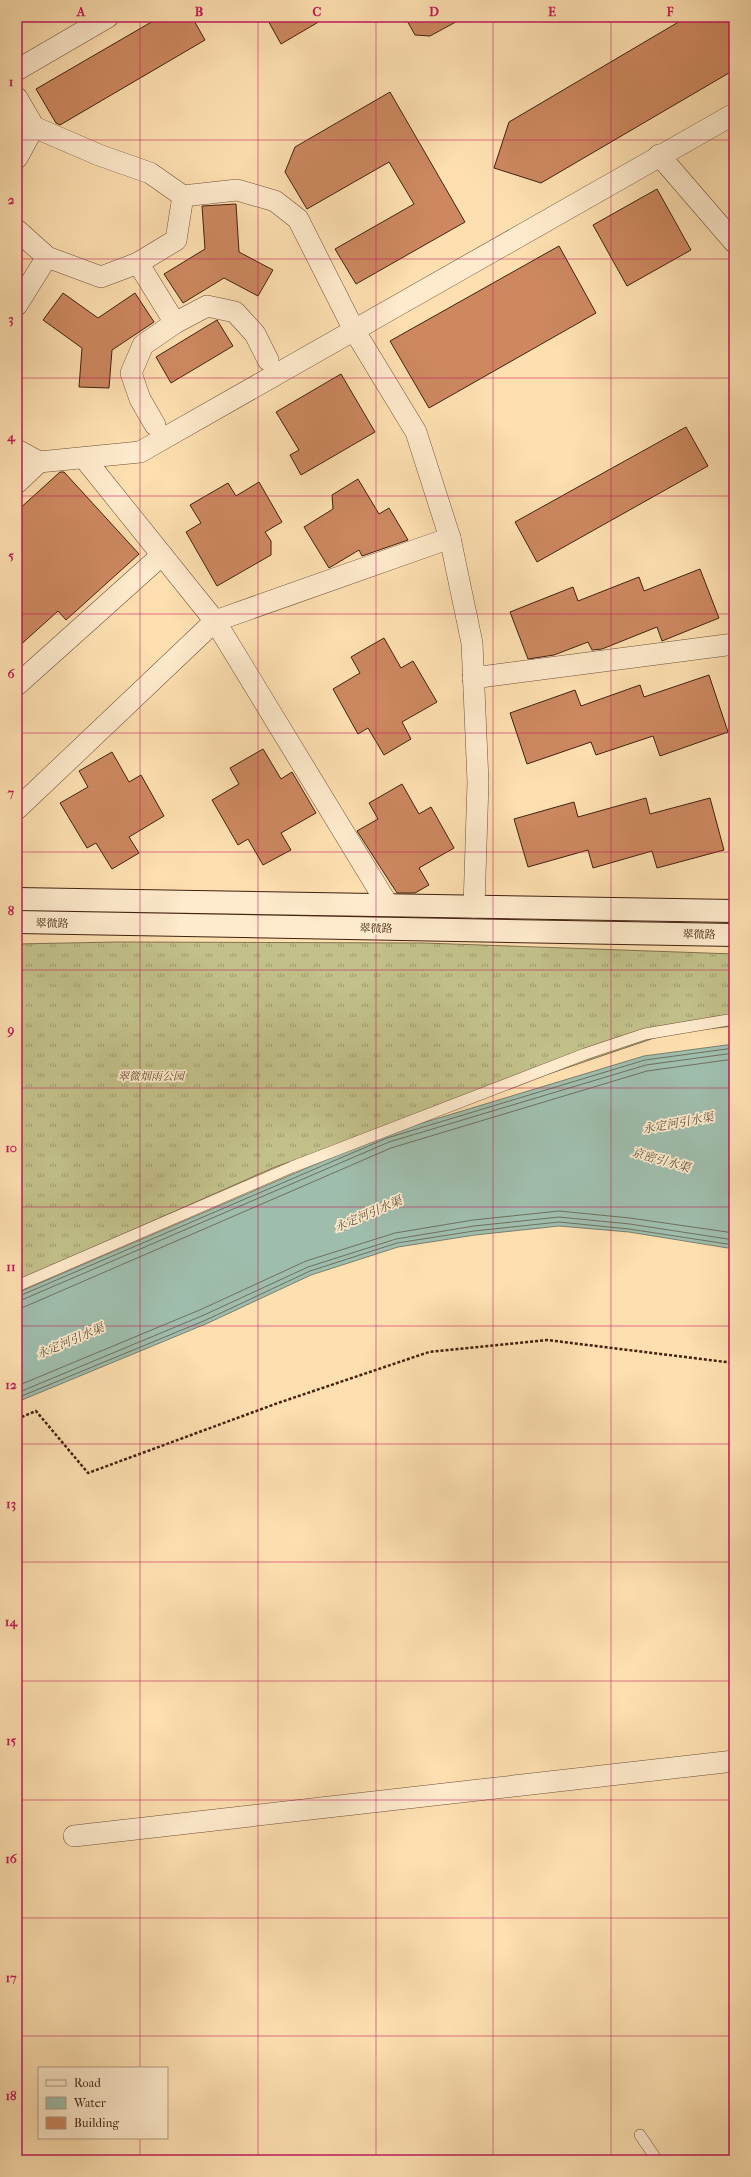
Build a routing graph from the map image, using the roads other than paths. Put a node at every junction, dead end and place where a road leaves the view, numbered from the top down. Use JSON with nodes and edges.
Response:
{"nodes":[{"id":1,"x":108,"y":17,"type":"edge"},
{"id":2,"x":17,"y":70,"type":"edge"},
{"id":3,"x":17,"y":98,"type":"edge"},
{"id":4,"x":734,"y":114,"type":"edge"},
{"id":5,"x":25,"y":132,"type":"edge"},
{"id":6,"x":660,"y":155,"type":"junction"},
{"id":7,"x":17,"y":158,"type":"edge"},
{"id":8,"x":183,"y":196,"type":"junction"},
{"id":9,"x":17,"y":230,"type":"edge"},
{"id":10,"x":734,"y":242,"type":"edge"},
{"id":11,"x":47,"y":257,"type":"junction"},
{"id":12,"x":138,"y":263,"type":"junction"},
{"id":13,"x":17,"y":305,"type":"edge"},
{"id":14,"x":175,"y":323,"type":"junction"},
{"id":15,"x":354,"y":330,"type":"junction"},
{"id":16,"x":268,"y":360,"type":"dead end"},
{"id":17,"x":155,"y":425,"type":"dead end"},
{"id":18,"x":17,"y":450,"type":"edge"},
{"id":19,"x":84,"y":458,"type":"junction"},
{"id":20,"x":39,"y":462,"type":"junction"},
{"id":21,"x":17,"y":483,"type":"edge"},
{"id":22,"x":450,"y":538,"type":"junction"},
{"id":23,"x":162,"y":555,"type":"junction"},
{"id":24,"x":215,"y":621,"type":"junction"},
{"id":25,"x":734,"y":644,"type":"edge"},
{"id":26,"x":473,"y":678,"type":"junction"},
{"id":27,"x":17,"y":685,"type":"edge"},
{"id":28,"x":17,"y":809,"type":"edge"},
{"id":29,"x":17,"y":899,"type":"edge"},
{"id":30,"x":388,"y":905,"type":"junction"},
{"id":31,"x":474,"y":907,"type":"junction"},
{"id":32,"x":734,"y":911,"type":"edge"},
{"id":33,"x":17,"y":922,"type":"edge"},
{"id":34,"x":734,"y":934,"type":"edge"},
{"id":35,"x":734,"y":1019,"type":"edge"},
{"id":36,"x":17,"y":1286,"type":"edge"},
{"id":37,"x":734,"y":1761,"type":"edge"},
{"id":38,"x":74,"y":1836,"type":"dead end"},
{"id":39,"x":640,"y":2136,"type":"dead end"},
{"id":40,"x":657,"y":2160,"type":"edge"}],
"edges":[{"from":1,"to":2,"type":"street"},
{"from":3,"to":5,"type":"street"},
{"from":4,"to":6,"type":"street"},
{"from":5,"to":7,"type":"street"},
{"from":5,"to":8,"type":"street"},
{"from":6,"to":10,"type":"street"},
{"from":6,"to":15,"type":"street"},
{"from":8,"to":12,"type":"street"},
{"from":8,"to":15,"type":"street"},
{"from":9,"to":11,"type":"street"},
{"from":11,"to":12,"type":"street"},
{"from":11,"to":13,"type":"street"},
{"from":12,"to":14,"type":"street"},
{"from":14,"to":16,"type":"street"},
{"from":14,"to":17,"type":"street"},
{"from":15,"to":19,"type":"street"},
{"from":15,"to":22,"type":"street"},
{"from":18,"to":20,"type":"street"},
{"from":19,"to":20,"type":"street"},
{"from":19,"to":23,"type":"street"},
{"from":20,"to":21,"type":"street"},
{"from":22,"to":24,"type":"street"},
{"from":22,"to":26,"type":"street"},
{"from":23,"to":24,"type":"street"},
{"from":23,"to":27,"type":"street"},
{"from":24,"to":28,"type":"street"},
{"from":24,"to":30,"type":"street"},
{"from":25,"to":26,"type":"street"},
{"from":26,"to":31,"type":"street"},
{"from":29,"to":30,"type":"main road","name":"翠微路"},
{"from":30,"to":31,"type":"main road","name":"翠微路"},
{"from":31,"to":32,"type":"main road","name":"翠微路"},
{"from":33,"to":34,"type":"main road","name":"翠微路"},
{"from":35,"to":36,"type":"lane"},
{"from":37,"to":38,"type":"street"},
{"from":39,"to":40,"type":"lane"}]}
